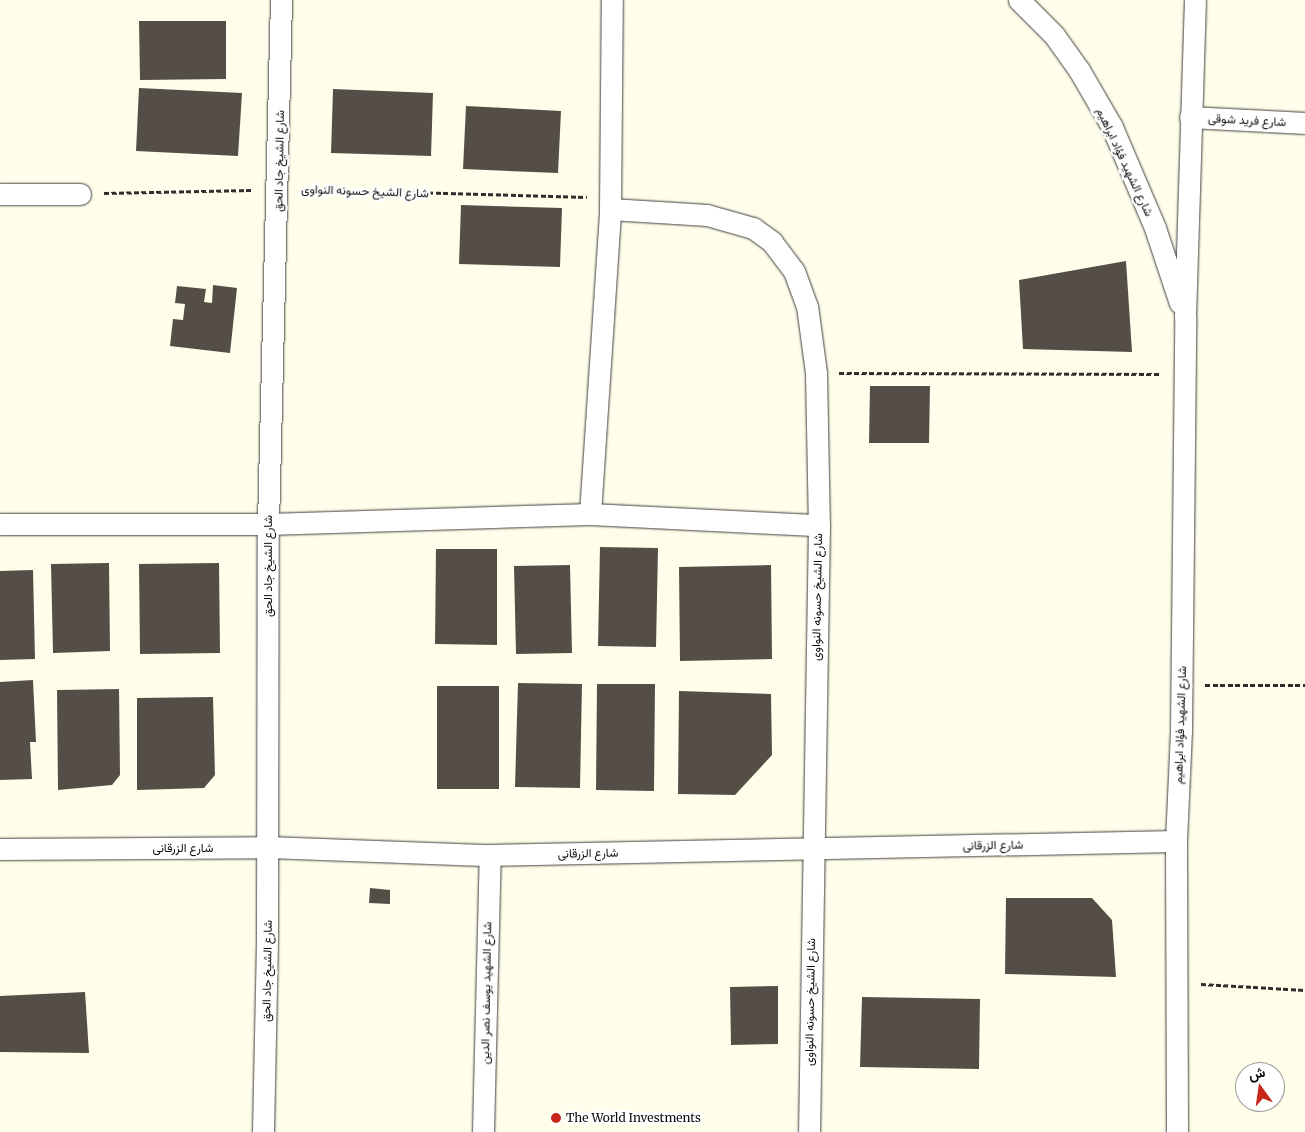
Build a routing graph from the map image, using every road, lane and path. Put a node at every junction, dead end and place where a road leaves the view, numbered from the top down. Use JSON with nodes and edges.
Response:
{"nodes":[{"id":1,"x":281,"y":0,"type":"edge"},
{"id":2,"x":612,"y":0,"type":"edge"},
{"id":3,"x":1019,"y":0,"type":"edge"},
{"id":4,"x":1195,"y":0,"type":"edge"},
{"id":5,"x":1190,"y":118,"type":"junction"},
{"id":6,"x":1305,"y":123,"type":"edge"},
{"id":7,"x":278,"y":189,"type":"junction"},
{"id":8,"x":0,"y":194,"type":"edge"},
{"id":9,"x":80,"y":194,"type":"joint"},
{"id":10,"x":610,"y":204,"type":"junction"},
{"id":11,"x":1185,"y":317,"type":"junction"},
{"id":12,"x":816,"y":373,"type":"junction"},
{"id":13,"x":1184,"y":374,"type":"junction"},
{"id":14,"x":590,"y":514,"type":"junction"},
{"id":15,"x":0,"y":524,"type":"edge"},
{"id":16,"x":268,"y":524,"type":"junction"},
{"id":17,"x":818,"y":525,"type":"junction"},
{"id":18,"x":1181,"y":685,"type":"junction"},
{"id":19,"x":1305,"y":685,"type":"edge"},
{"id":20,"x":1176,"y":841,"type":"junction"},
{"id":21,"x":268,"y":847,"type":"junction"},
{"id":22,"x":0,"y":849,"type":"edge"},
{"id":23,"x":812,"y":849,"type":"junction"},
{"id":24,"x":490,"y":855,"type":"junction"},
{"id":25,"x":1178,"y":983,"type":"junction"},
{"id":26,"x":1305,"y":990,"type":"edge"},
{"id":27,"x":263,"y":1132,"type":"edge"},
{"id":28,"x":483,"y":1132,"type":"edge"},
{"id":29,"x":809,"y":1132,"type":"edge"},
{"id":30,"x":1177,"y":1132,"type":"edge"}],
"edges":[{"from":1,"to":7,"type":"street","name":"شارع الشيخ جاد الحق"},
{"from":2,"to":10,"type":"street"},
{"from":3,"to":11,"type":"street","name":"شارع الشهيد فؤاد ابراهيم"},
{"from":4,"to":5,"type":"street","name":"شارع الشهيد فؤاد ابراهيم"},
{"from":5,"to":6,"type":"street","name":"شارع فريد شوقى"},
{"from":5,"to":11,"type":"street","name":"شارع الشهيد فؤاد ابراهيم"},
{"from":7,"to":9,"type":"path","name":"شارع الشيخ حسونه النواوى"},
{"from":7,"to":10,"type":"path","name":"شارع الشيخ حسونه النواوى"},
{"from":7,"to":16,"type":"street","name":"شارع الشيخ جاد الحق"},
{"from":8,"to":9,"type":"street"},
{"from":10,"to":12,"type":"street","name":"شارع الشيخ حسونه النواوى"},
{"from":10,"to":14,"type":"street"},
{"from":11,"to":13,"type":"street","name":"شارع الشهيد فؤاد ابراهيم"},
{"from":12,"to":13,"type":"path"},
{"from":12,"to":17,"type":"street","name":"شارع الشيخ حسونه النواوى"},
{"from":13,"to":18,"type":"street","name":"شارع الشهيد فؤاد ابراهيم"},
{"from":14,"to":16,"type":"street"},
{"from":14,"to":17,"type":"street"},
{"from":15,"to":16,"type":"street"},
{"from":16,"to":21,"type":"street","name":"شارع الشيخ جاد الحق"},
{"from":17,"to":23,"type":"street","name":"شارع الشيخ حسونه النواوى"},
{"from":18,"to":19,"type":"path"},
{"from":18,"to":20,"type":"street","name":"شارع الشهيد فؤاد ابراهيم"},
{"from":20,"to":23,"type":"street","name":"شارع الزرقانى"},
{"from":20,"to":25,"type":"street","name":"شارع الشهيد فؤاد ابراهيم"},
{"from":21,"to":22,"type":"street","name":"شارع الزرقانى"},
{"from":21,"to":24,"type":"street","name":"شارع الزرقانى"},
{"from":21,"to":27,"type":"street","name":"شارع الشيخ جاد الحق"},
{"from":23,"to":24,"type":"street","name":"شارع الزرقانى"},
{"from":23,"to":29,"type":"street","name":"شارع الشيخ حسونه النواوى"},
{"from":24,"to":28,"type":"street","name":"شارع الشهيد يوسف نصر الدين"},
{"from":25,"to":26,"type":"path"},
{"from":25,"to":30,"type":"street","name":"شارع الشهيد فؤاد ابراهيم"}]}
